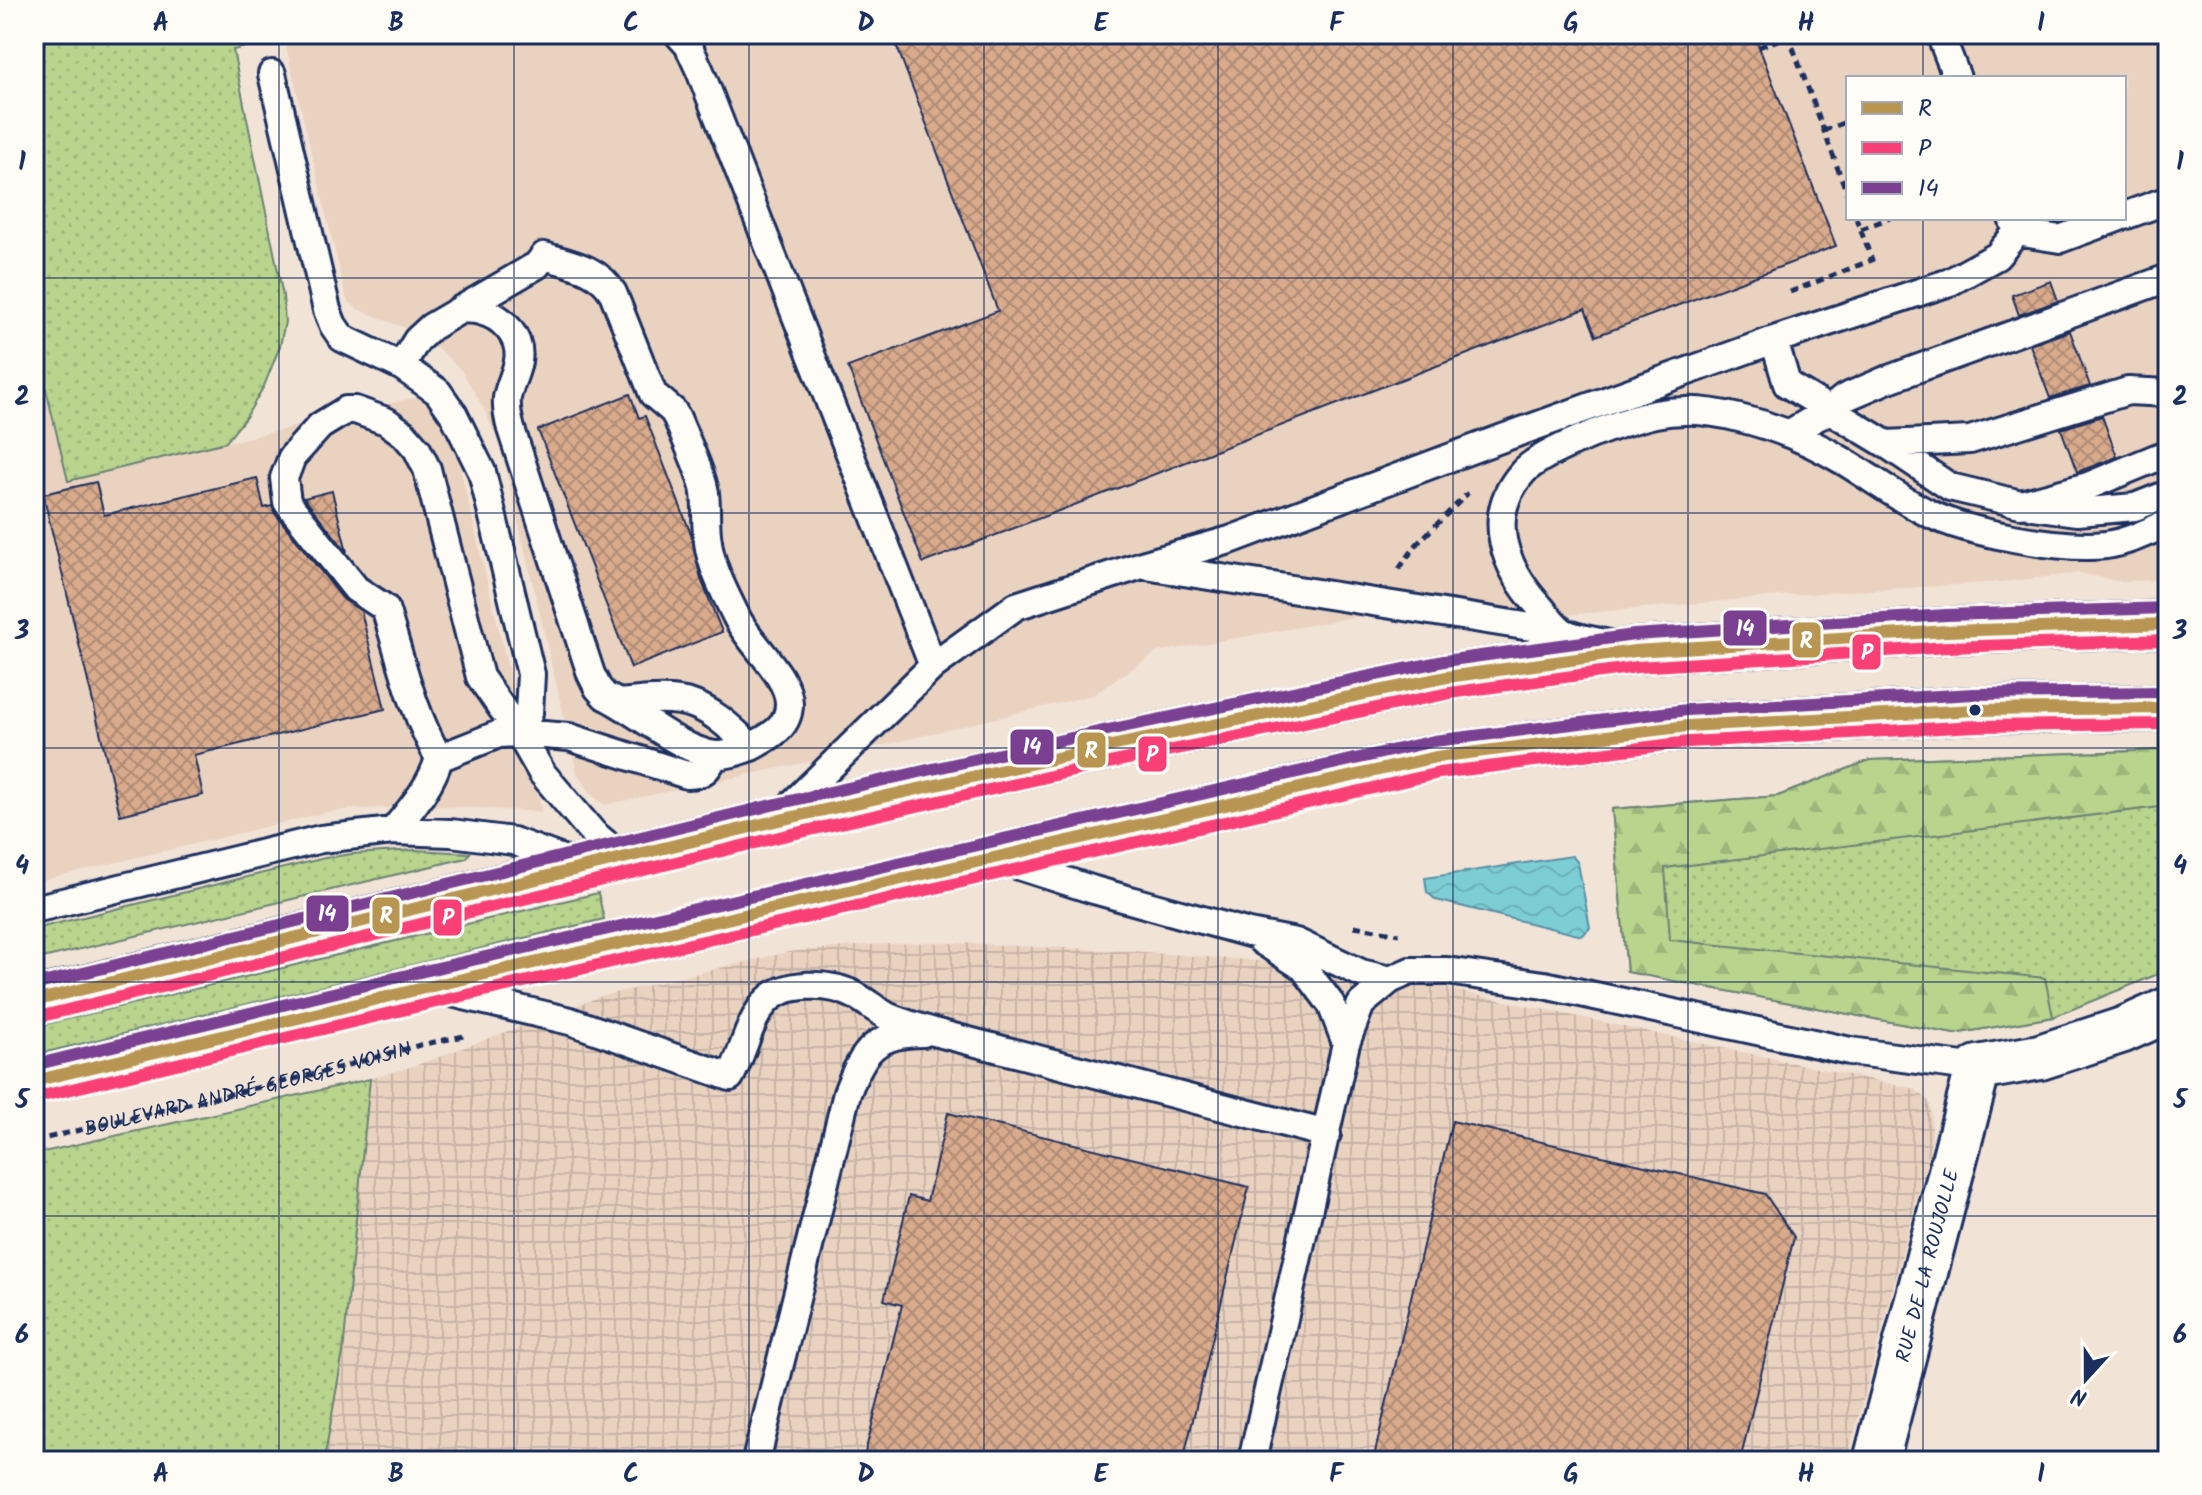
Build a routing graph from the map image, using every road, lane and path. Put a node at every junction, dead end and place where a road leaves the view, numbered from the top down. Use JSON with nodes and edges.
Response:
{"nodes":[{"id":1,"x":678,"y":34,"type":"edge"},
{"id":2,"x":1940,"y":34,"type":"edge"},
{"id":3,"x":1788,"y":35,"type":"edge"},
{"id":4,"x":1759,"y":47,"type":"dead end"},
{"id":5,"x":272,"y":74,"type":"dead end"},
{"id":6,"x":1956,"y":76,"type":"edge"},
{"id":7,"x":1846,"y":122,"type":"edge"},
{"id":8,"x":1823,"y":131,"type":"junction"},
{"id":9,"x":1846,"y":191,"type":"edge"},
{"id":10,"x":2168,"y":200,"type":"edge"},
{"id":11,"x":2126,"y":215,"type":"edge"},
{"id":12,"x":1857,"y":220,"type":"edge"},
{"id":13,"x":1885,"y":220,"type":"edge"},
{"id":14,"x":2112,"y":220,"type":"edge"},
{"id":15,"x":2014,"y":225,"type":"edge"},
{"id":16,"x":1861,"y":229,"type":"junction"},
{"id":17,"x":1872,"y":260,"type":"dead end"},
{"id":18,"x":2168,"y":278,"type":"edge"},
{"id":19,"x":461,"y":309,"type":"junction"},
{"id":20,"x":1774,"y":340,"type":"junction"},
{"id":21,"x":401,"y":366,"type":"junction"},
{"id":22,"x":2168,"y":393,"type":"edge"},
{"id":23,"x":1829,"y":410,"type":"junction"},
{"id":24,"x":1790,"y":433,"type":"junction"},
{"id":25,"x":1886,"y":444,"type":"junction"},
{"id":26,"x":2168,"y":453,"type":"edge"},
{"id":27,"x":1477,"y":484,"type":"dead end"},
{"id":28,"x":2168,"y":494,"type":"edge"},
{"id":29,"x":2021,"y":504,"type":"junction"},
{"id":30,"x":2168,"y":523,"type":"edge"},
{"id":31,"x":1142,"y":565,"type":"junction"},
{"id":32,"x":1394,"y":575,"type":"dead end"},
{"id":33,"x":2168,"y":624,"type":"edge"},
{"id":34,"x":1563,"y":632,"type":"junction"},
{"id":35,"x":1635,"y":651,"type":"junction"},
{"id":36,"x":933,"y":666,"type":"junction"},
{"id":37,"x":619,"y":703,"type":"junction"},
{"id":38,"x":2168,"y":708,"type":"edge"},
{"id":39,"x":519,"y":733,"type":"junction"},
{"id":40,"x":751,"y":747,"type":"junction"},
{"id":41,"x":715,"y":755,"type":"junction"},
{"id":42,"x":439,"y":758,"type":"junction"},
{"id":43,"x":775,"y":821,"type":"junction"},
{"id":44,"x":393,"y":831,"type":"junction"},
{"id":45,"x":998,"y":857,"type":"junction"},
{"id":46,"x":604,"y":863,"type":"junction"},
{"id":47,"x":34,"y":909,"type":"edge"},
{"id":48,"x":1249,"y":933,"type":"junction"},
{"id":49,"x":1390,"y":980,"type":"junction"},
{"id":50,"x":428,"y":987,"type":"junction"},
{"id":51,"x":34,"y":1001,"type":"edge"},
{"id":52,"x":2168,"y":1010,"type":"edge"},
{"id":53,"x":934,"y":1032,"type":"junction"},
{"id":54,"x":462,"y":1037,"type":"dead end"},
{"id":55,"x":1346,"y":1043,"type":"junction"},
{"id":56,"x":1978,"y":1068,"type":"junction"},
{"id":57,"x":34,"y":1081,"type":"edge"},
{"id":58,"x":1327,"y":1134,"type":"junction"},
{"id":59,"x":34,"y":1141,"type":"edge"},
{"id":60,"x":756,"y":1461,"type":"edge"},
{"id":61,"x":1252,"y":1461,"type":"edge"},
{"id":62,"x":1876,"y":1461,"type":"edge"}],
"edges":[{"from":1,"to":36,"type":"lane"},
{"from":2,"to":6,"type":"lane"},
{"from":3,"to":4,"type":"path"},
{"from":3,"to":8,"type":"path"},
{"from":5,"to":21,"type":"lane"},
{"from":7,"to":8,"type":"path"},
{"from":8,"to":9,"type":"path"},
{"from":10,"to":11,"type":"lane"},
{"from":12,"to":16,"type":"path"},
{"from":13,"to":16,"type":"path"},
{"from":14,"to":15,"type":"lane"},
{"from":15,"to":20,"type":"lane"},
{"from":16,"to":17,"type":"path"},
{"from":18,"to":23,"type":"lane"},
{"from":19,"to":21,"type":"lane"},
{"from":19,"to":37,"type":"lane"},
{"from":19,"to":40,"type":"lane"},
{"from":20,"to":23,"type":"lane"},
{"from":20,"to":31,"type":"lane"},
{"from":21,"to":39,"type":"lane"},
{"from":22,"to":25,"type":"lane"},
{"from":23,"to":24,"type":"lane"},
{"from":23,"to":25,"type":"lane"},
{"from":24,"to":30,"type":"lane"},
{"from":24,"to":34,"type":"lane"},
{"from":25,"to":29,"type":"lane"},
{"from":26,"to":29,"type":"lane"},
{"from":27,"to":32,"type":"path"},
{"from":28,"to":29,"type":"lane"},
{"from":31,"to":34,"type":"lane"},
{"from":31,"to":36,"type":"lane"},
{"from":33,"to":35,"type":"main road"},
{"from":34,"to":35,"type":"lane"},
{"from":35,"to":43,"type":"main road"},
{"from":36,"to":43,"type":"lane"},
{"from":37,"to":40,"type":"lane"},
{"from":37,"to":41,"type":"lane"},
{"from":38,"to":45,"type":"main road"},
{"from":39,"to":41,"type":"lane"},
{"from":39,"to":42,"type":"lane"},
{"from":39,"to":42,"type":"lane"},
{"from":39,"to":46,"type":"lane"},
{"from":40,"to":41,"type":"lane"},
{"from":42,"to":44,"type":"lane"},
{"from":43,"to":46,"type":"main road"},
{"from":44,"to":46,"type":"lane"},
{"from":44,"to":47,"type":"lane"},
{"from":45,"to":48,"type":"lane"},
{"from":45,"to":50,"type":"main road"},
{"from":46,"to":51,"type":"main road"},
{"from":48,"to":49,"type":"lane"},
{"from":48,"to":55,"type":"lane"},
{"from":49,"to":55,"type":"lane"},
{"from":49,"to":56,"type":"lane"},
{"from":50,"to":53,"type":"lane"},
{"from":50,"to":57,"type":"main road"},
{"from":52,"to":56,"type":"street"},
{"from":53,"to":58,"type":"lane"},
{"from":53,"to":60,"type":"lane"},
{"from":54,"to":59,"type":"path","name":"BOULEVARD ANDRÉ-GEORGES VOISIN"},
{"from":55,"to":58,"type":"lane"},
{"from":56,"to":62,"type":"street","name":"RUE DE LA ROUJOLLE"},
{"from":58,"to":61,"type":"lane"}]}
